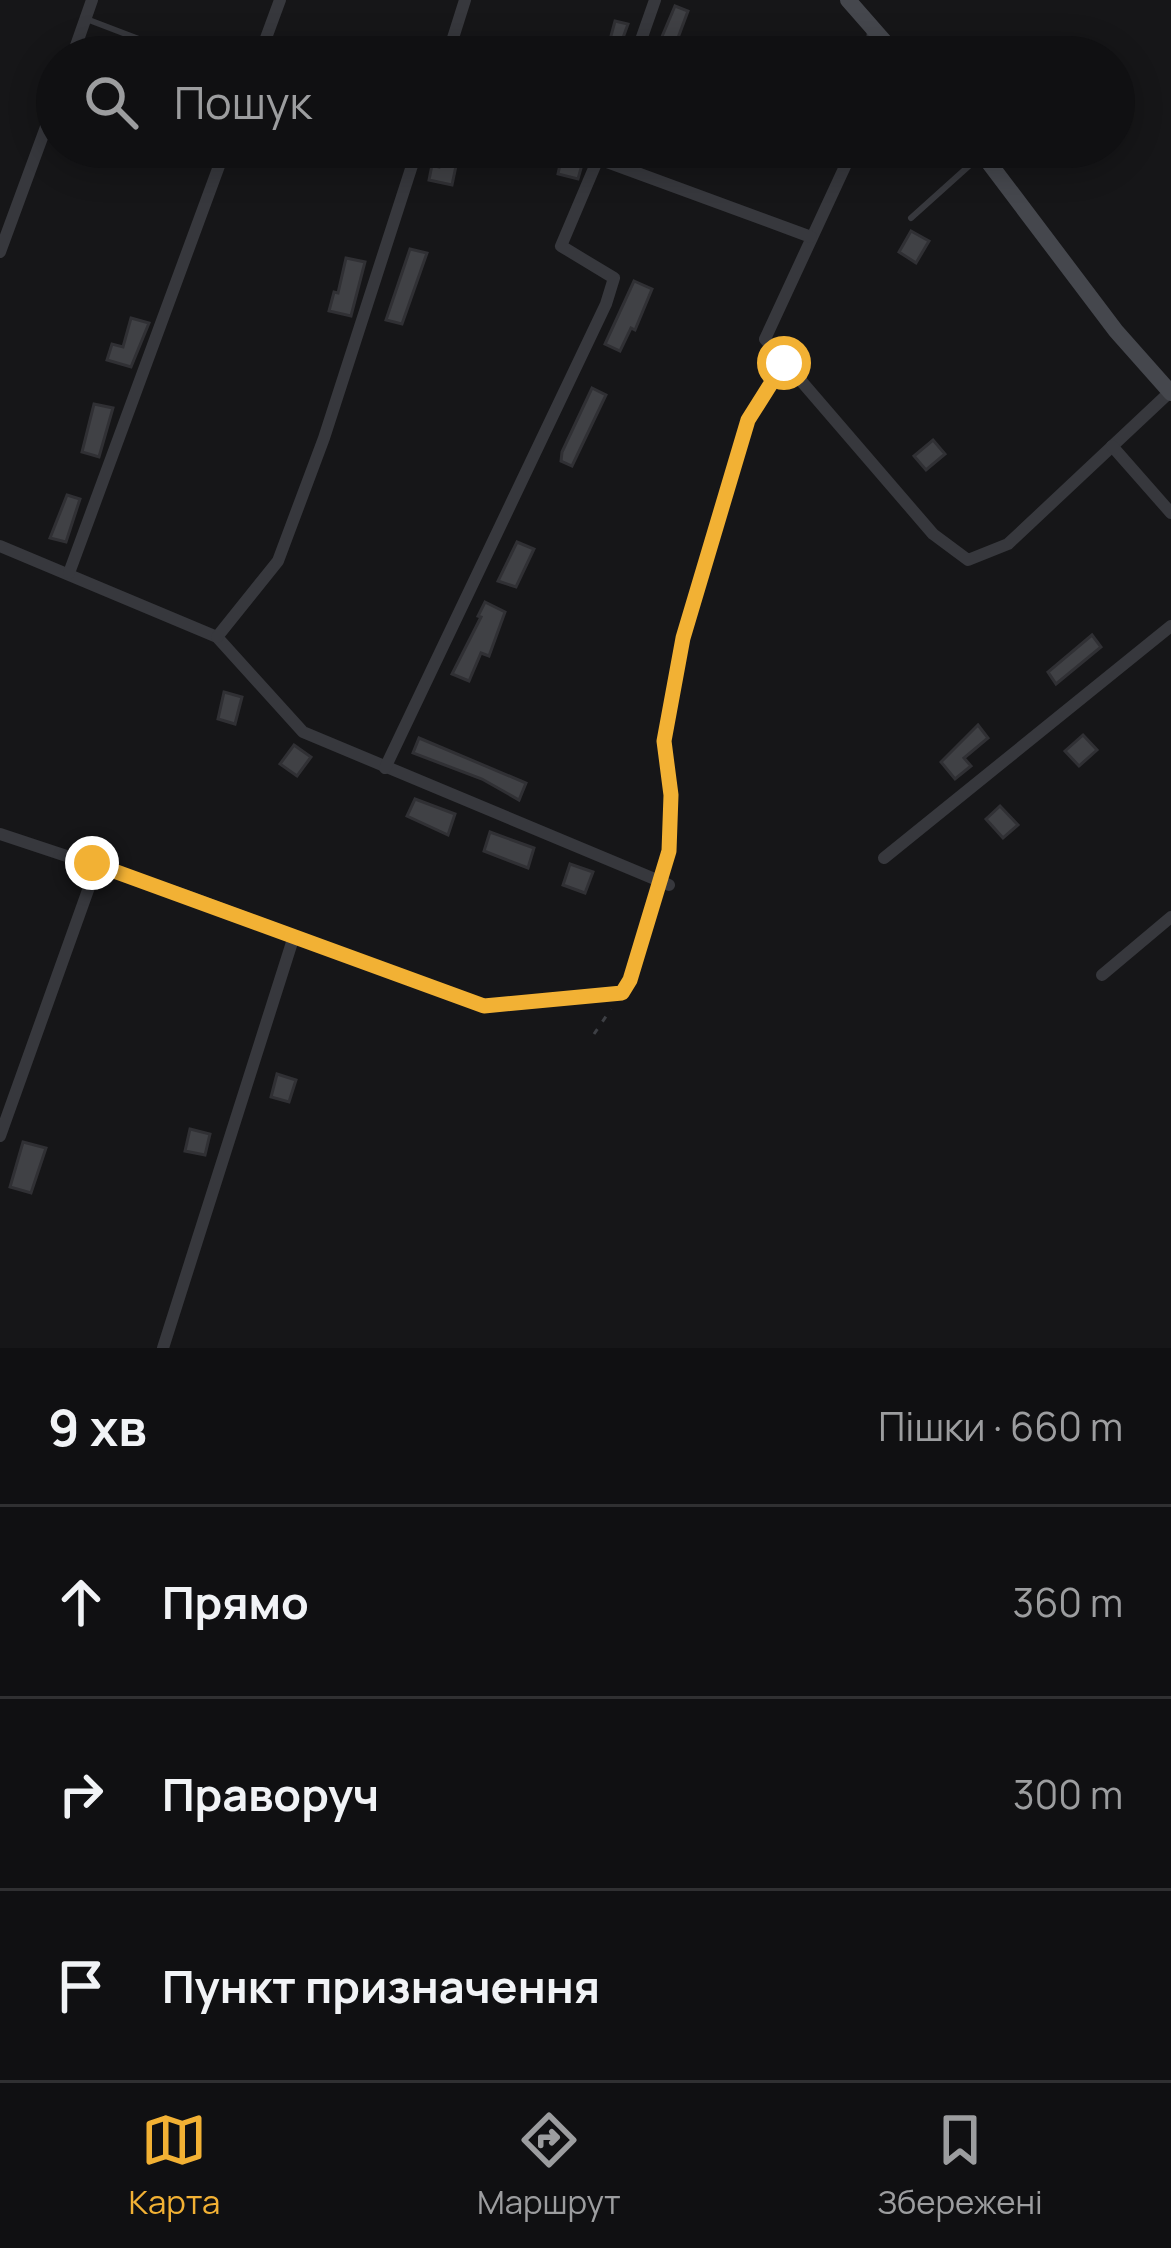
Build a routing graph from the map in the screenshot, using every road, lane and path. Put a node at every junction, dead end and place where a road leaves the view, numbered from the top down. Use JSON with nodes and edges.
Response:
{"nodes":[{"id":1,"x":92,"y":0,"type":"edge"},
{"id":2,"x":280,"y":0,"type":"edge"},
{"id":3,"x":465,"y":0,"type":"edge"},
{"id":4,"x":655,"y":0,"type":"edge"},
{"id":5,"x":848,"y":0,"type":"edge"},
{"id":6,"x":86,"y":19,"type":"junction"},
{"id":7,"x":873,"y":28,"type":"junction"},
{"id":8,"x":80,"y":36,"type":"edge"},
{"id":9,"x":131,"y":36,"type":"edge"},
{"id":10,"x":267,"y":36,"type":"edge"},
{"id":11,"x":454,"y":36,"type":"edge"},
{"id":12,"x":642,"y":36,"type":"edge"},
{"id":13,"x":872,"y":36,"type":"edge"},
{"id":14,"x":880,"y":36,"type":"edge"},
{"id":15,"x":36,"y":154,"type":"edge"},
{"id":16,"x":218,"y":168,"type":"edge"},
{"id":17,"x":411,"y":168,"type":"edge"},
{"id":18,"x":594,"y":168,"type":"edge"},
{"id":19,"x":638,"y":168,"type":"edge"},
{"id":20,"x":844,"y":168,"type":"edge"},
{"id":21,"x":962,"y":168,"type":"edge"},
{"id":22,"x":994,"y":168,"type":"edge"},
{"id":23,"x":911,"y":218,"type":"dead end"},
{"id":24,"x":811,"y":237,"type":"junction"},
{"id":25,"x":0,"y":252,"type":"edge"},
{"id":26,"x":784,"y":363,"type":"junction"},
{"id":27,"x":1170,"y":392,"type":"edge"},
{"id":28,"x":1112,"y":446,"type":"junction"},
{"id":29,"x":1171,"y":513,"type":"edge"},
{"id":30,"x":0,"y":546,"type":"edge"},
{"id":31,"x":69,"y":574,"type":"junction"},
{"id":32,"x":1171,"y":626,"type":"edge"},
{"id":33,"x":217,"y":637,"type":"junction"},
{"id":34,"x":385,"y":768,"type":"junction"},
{"id":35,"x":0,"y":834,"type":"edge"},
{"id":36,"x":884,"y":858,"type":"dead end"},
{"id":37,"x":97,"y":865,"type":"junction"},
{"id":38,"x":665,"y":883,"type":"junction"},
{"id":39,"x":1171,"y":917,"type":"edge"},
{"id":40,"x":294,"y":936,"type":"junction"},
{"id":41,"x":1102,"y":975,"type":"dead end"},
{"id":42,"x":622,"y":993,"type":"junction"},
{"id":43,"x":594,"y":1034,"type":"dead end"},
{"id":44,"x":0,"y":1136,"type":"edge"},
{"id":45,"x":163,"y":1348,"type":"edge"}],
"edges":[{"from":1,"to":6,"type":"street"},
{"from":2,"to":10,"type":"street"},
{"from":3,"to":11,"type":"street"},
{"from":4,"to":12,"type":"street"},
{"from":5,"to":7,"type":"main road"},
{"from":6,"to":8,"type":"street"},
{"from":6,"to":9,"type":"lane"},
{"from":7,"to":13,"type":"street"},
{"from":7,"to":14,"type":"main road"},
{"from":15,"to":25,"type":"street"},
{"from":16,"to":31,"type":"street"},
{"from":17,"to":33,"type":"street"},
{"from":18,"to":34,"type":"street"},
{"from":19,"to":24,"type":"street"},
{"from":20,"to":24,"type":"street"},
{"from":21,"to":23,"type":"lane"},
{"from":22,"to":27,"type":"main road"},
{"from":24,"to":26,"type":"street"},
{"from":26,"to":28,"type":"street"},
{"from":26,"to":38,"type":"path"},
{"from":27,"to":28,"type":"street"},
{"from":28,"to":29,"type":"street"},
{"from":30,"to":31,"type":"street"},
{"from":31,"to":33,"type":"street"},
{"from":32,"to":36,"type":"street"},
{"from":33,"to":34,"type":"street"},
{"from":34,"to":38,"type":"street"},
{"from":35,"to":37,"type":"street"},
{"from":37,"to":40,"type":"street"},
{"from":37,"to":44,"type":"street"},
{"from":38,"to":42,"type":"path"},
{"from":39,"to":41,"type":"street"},
{"from":40,"to":42,"type":"street"},
{"from":40,"to":45,"type":"street"},
{"from":42,"to":43,"type":"path"}]}
